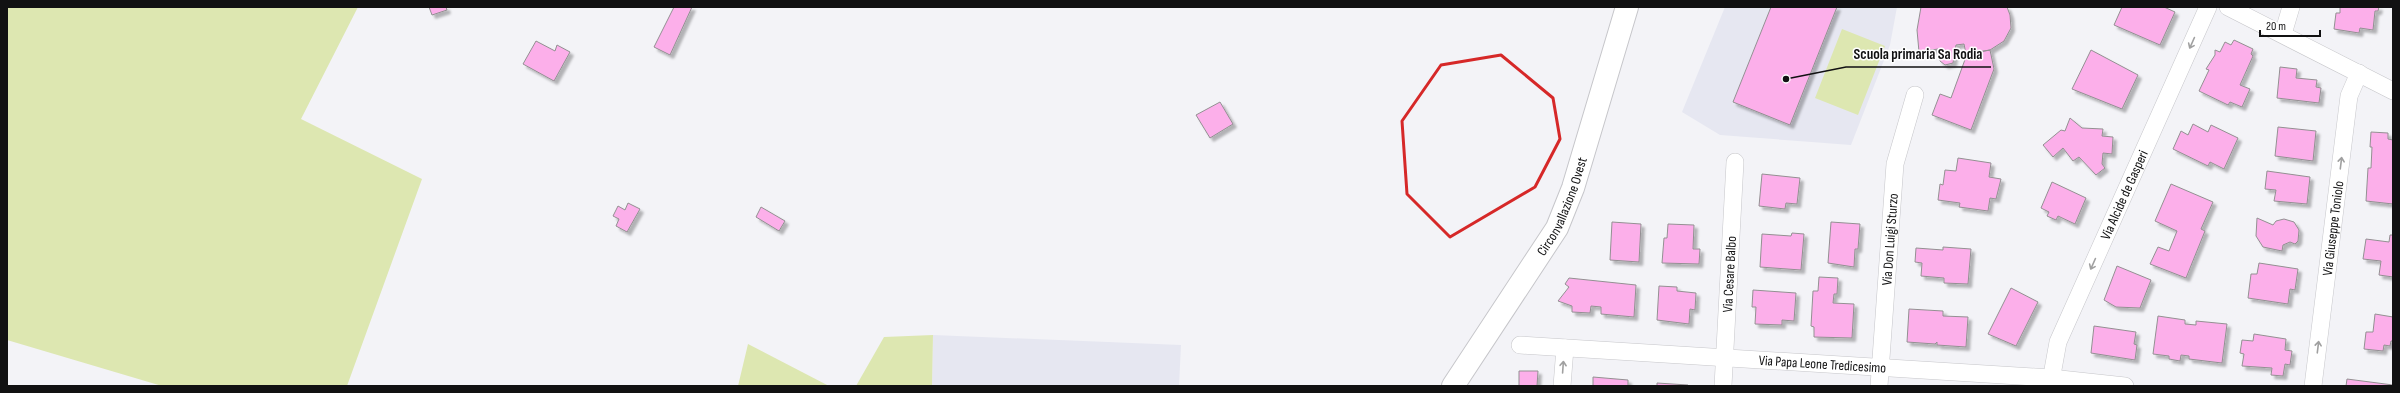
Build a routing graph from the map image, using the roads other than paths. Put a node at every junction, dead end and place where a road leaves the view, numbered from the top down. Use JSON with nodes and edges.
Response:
{"nodes":[{"id":1,"x":1627,"y":7,"type":"edge"},
{"id":2,"x":2208,"y":7,"type":"edge"},
{"id":3,"x":2228,"y":7,"type":"edge"},
{"id":4,"x":2291,"y":7,"type":"edge"},
{"id":5,"x":2283,"y":34,"type":"junction"},
{"id":6,"x":2359,"y":73,"type":"junction"},
{"id":7,"x":2393,"y":91,"type":"edge"},
{"id":8,"x":1915,"y":95,"type":"dead end"},
{"id":9,"x":1735,"y":162,"type":"dead end"},
{"id":10,"x":1520,"y":345,"type":"dead end"},
{"id":11,"x":1565,"y":348,"type":"junction"},
{"id":12,"x":1725,"y":358,"type":"junction"},
{"id":13,"x":1880,"y":367,"type":"junction"},
{"id":14,"x":2050,"y":382,"type":"edge"},
{"id":15,"x":1453,"y":386,"type":"edge"},
{"id":16,"x":1562,"y":386,"type":"edge"},
{"id":17,"x":1723,"y":386,"type":"edge"},
{"id":18,"x":1879,"y":386,"type":"edge"},
{"id":19,"x":2125,"y":386,"type":"edge"},
{"id":20,"x":2314,"y":386,"type":"edge"}],
"edges":[{"from":1,"to":15,"type":"street","name":"Circonvallazione Ovest"},
{"from":2,"to":14,"type":"street","name":"Via Alcide de Gasperi","one_way":true},
{"from":3,"to":5,"type":"street"},
{"from":4,"to":5,"type":"street"},
{"from":5,"to":6,"type":"street"},
{"from":6,"to":7,"type":"street"},
{"from":20,"to":6,"type":"street","name":"Via Giuseppe Toniolo","one_way":true},
{"from":8,"to":13,"type":"street","name":"Via Don Luigi Sturzo"},
{"from":9,"to":12,"type":"street","name":"Via Cesare Balbo"},
{"from":10,"to":11,"type":"street","name":"Via Papa Leone Tredicesimo"},
{"from":11,"to":12,"type":"street","name":"Via Papa Leone Tredicesimo"},
{"from":16,"to":11,"type":"street","one_way":true},
{"from":12,"to":13,"type":"street","name":"Via Papa Leone Tredicesimo"},
{"from":12,"to":17,"type":"street","name":"Via Cesare Balbo"},
{"from":13,"to":14,"type":"street","name":"Via Papa Leone Tredicesimo"},
{"from":13,"to":18,"type":"street","name":"Via Don Luigi Sturzo"},
{"from":14,"to":19,"type":"street","name":"Via Papa Leone Tredicesimo"}]}
